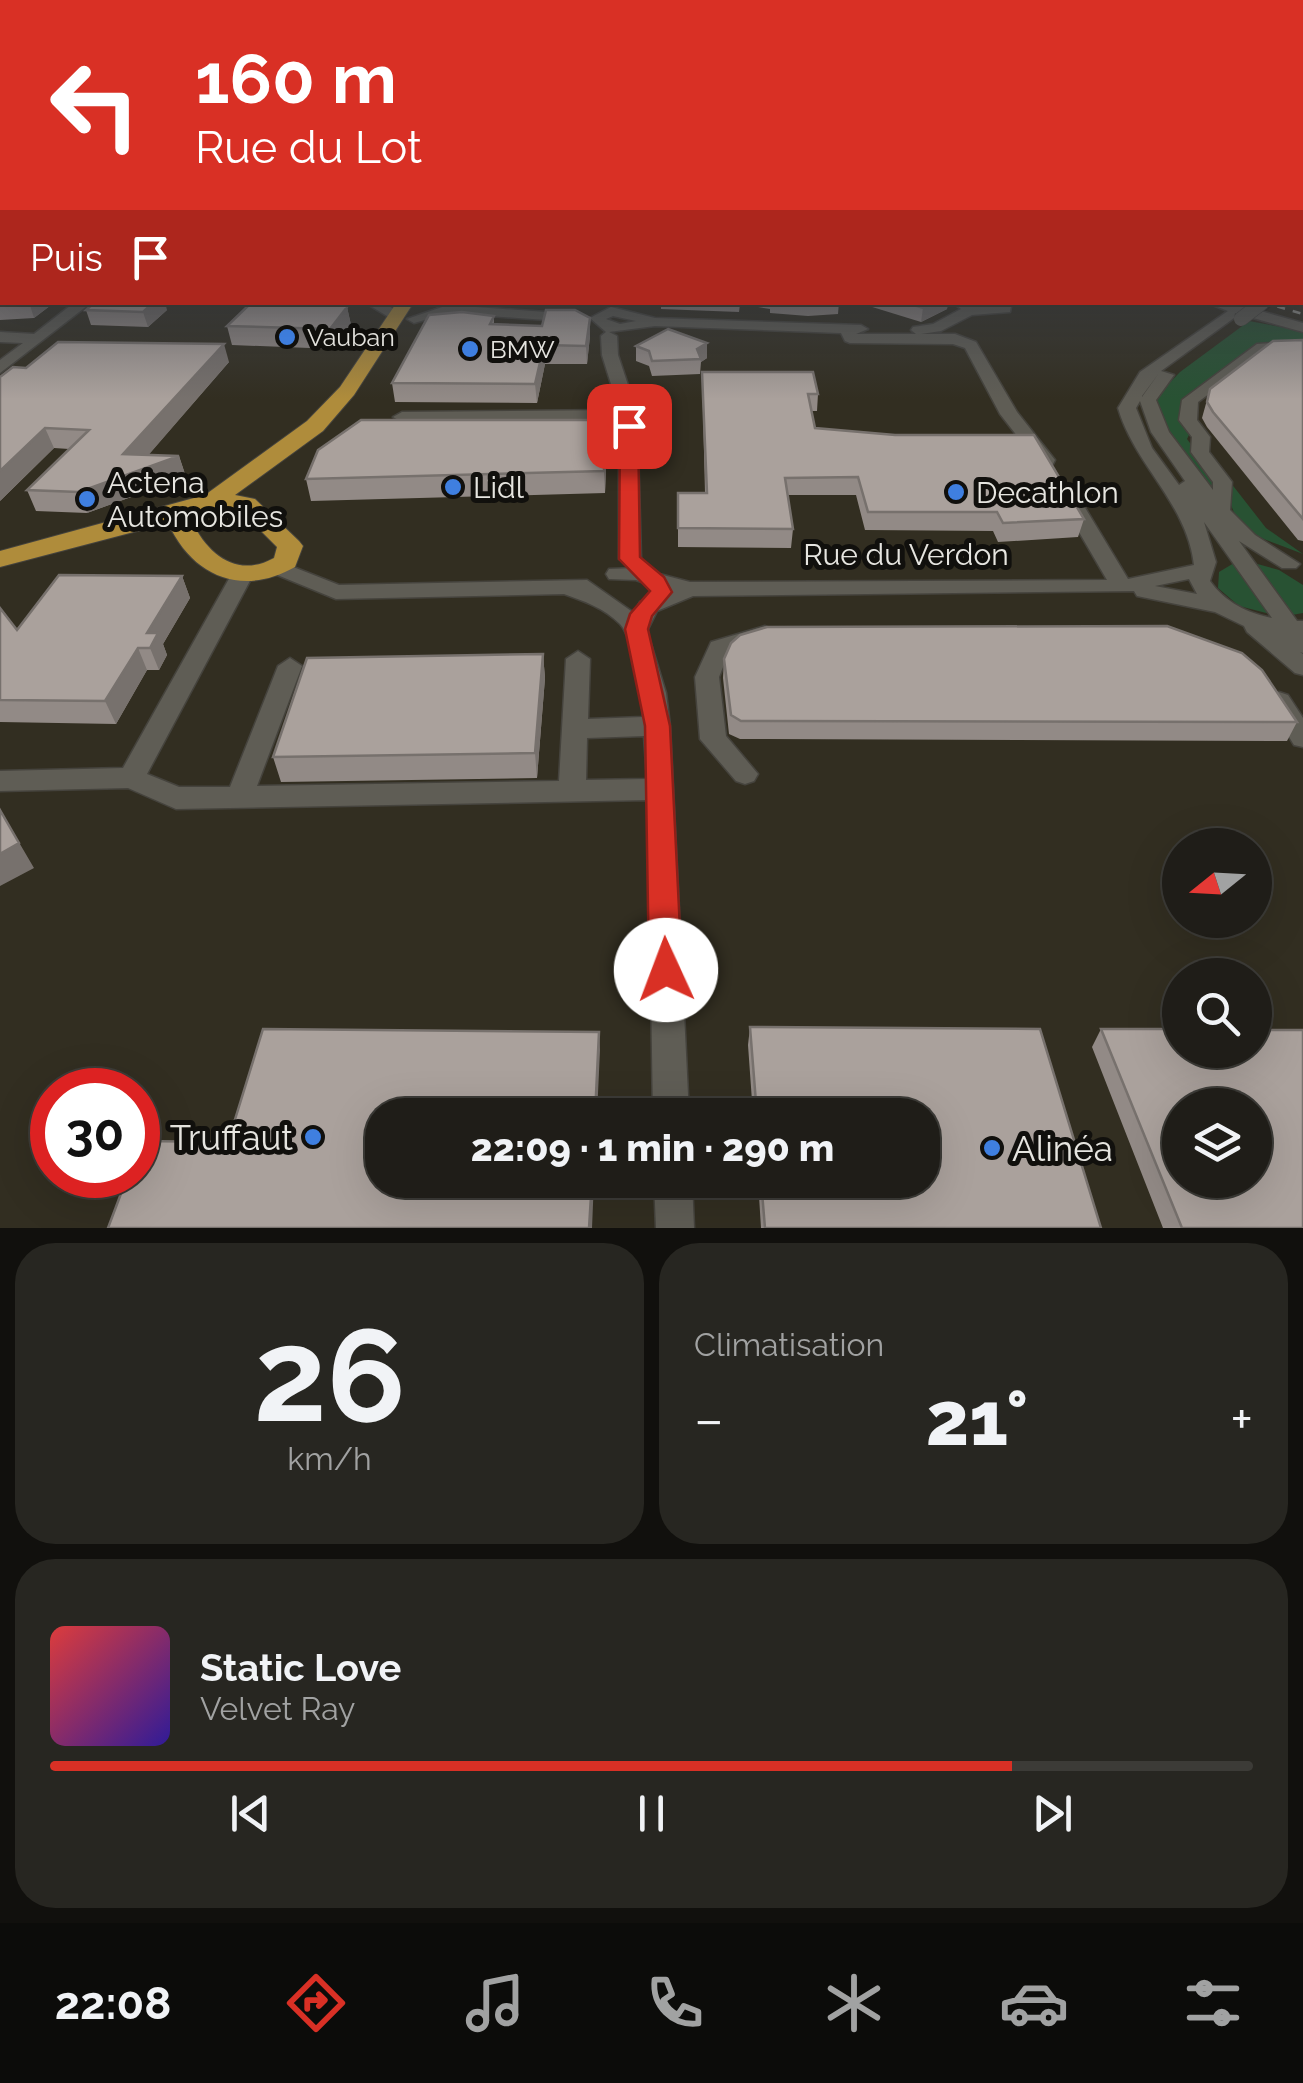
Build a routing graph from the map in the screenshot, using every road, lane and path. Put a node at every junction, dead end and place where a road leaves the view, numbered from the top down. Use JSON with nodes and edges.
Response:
{"nodes":[{"id":1,"x":81,"y":305,"type":"edge"},
{"id":2,"x":1005,"y":305,"type":"edge"},
{"id":3,"x":1222,"y":305,"type":"edge"},
{"id":4,"x":440,"y":306,"type":"edge"},
{"id":5,"x":964,"y":306,"type":"edge"},
{"id":6,"x":518,"y":308,"type":"edge"},
{"id":7,"x":410,"y":310,"type":"edge"},
{"id":8,"x":1238,"y":312,"type":"edge"},
{"id":9,"x":617,"y":318,"type":"edge"},
{"id":10,"x":1303,"y":328,"type":"edge"},
{"id":11,"x":907,"y":334,"type":"junction"},
{"id":12,"x":0,"y":337,"type":"edge"},
{"id":13,"x":36,"y":339,"type":"junction"},
{"id":14,"x":1303,"y":346,"type":"edge"},
{"id":15,"x":0,"y":368,"type":"edge"},
{"id":16,"x":1166,"y":375,"type":"junction"},
{"id":17,"x":1133,"y":394,"type":"junction"},
{"id":18,"x":628,"y":415,"type":"junction"},
{"id":19,"x":402,"y":417,"type":"edge"},
{"id":20,"x":250,"y":506,"type":"junction"},
{"id":21,"x":1220,"y":510,"type":"junction"},
{"id":22,"x":196,"y":515,"type":"junction"},
{"id":23,"x":1236,"y":553,"type":"junction"},
{"id":24,"x":0,"y":559,"type":"edge"},
{"id":25,"x":1201,"y":566,"type":"junction"},
{"id":26,"x":278,"y":567,"type":"junction"},
{"id":27,"x":1296,"y":567,"type":"edge"},
{"id":28,"x":0,"y":575,"type":"edge"},
{"id":29,"x":241,"y":577,"type":"junction"},
{"id":30,"x":1122,"y":587,"type":"junction"},
{"id":31,"x":631,"y":591,"type":"junction"},
{"id":32,"x":1228,"y":609,"type":"junction"},
{"id":33,"x":784,"y":633,"type":"edge"},
{"id":34,"x":1299,"y":633,"type":"edge"},
{"id":35,"x":578,"y":659,"type":"dead end"},
{"id":36,"x":290,"y":666,"type":"dead end"},
{"id":37,"x":1303,"y":667,"type":"edge"},
{"id":38,"x":1264,"y":680,"type":"edge"},
{"id":39,"x":658,"y":726,"type":"junction"},
{"id":40,"x":574,"y":728,"type":"junction"},
{"id":41,"x":1303,"y":738,"type":"edge"},
{"id":42,"x":744,"y":774,"type":"dead end"},
{"id":43,"x":131,"y":778,"type":"junction"},
{"id":44,"x":0,"y":781,"type":"edge"},
{"id":45,"x":662,"y":790,"type":"junction"},
{"id":46,"x":572,"y":791,"type":"junction"},
{"id":47,"x":239,"y":797,"type":"junction"},
{"id":48,"x":671,"y":1098,"type":"edge"},
{"id":49,"x":674,"y":1198,"type":"edge"},
{"id":50,"x":675,"y":1228,"type":"edge"}],
"edges":[{"from":1,"to":13,"type":"street"},
{"from":2,"to":5,"type":"street"},
{"from":3,"to":10,"type":"street"},
{"from":4,"to":6,"type":"street"},
{"from":4,"to":7,"type":"street"},
{"from":5,"to":11,"type":"street"},
{"from":6,"to":9,"type":"street"},
{"from":7,"to":20,"type":"main road"},
{"from":7,"to":22,"type":"main road"},
{"from":8,"to":16,"type":"street"},
{"from":8,"to":17,"type":"street"},
{"from":9,"to":11,"type":"street"},
{"from":9,"to":18,"type":"street"},
{"from":11,"to":30,"type":"street"},
{"from":12,"to":13,"type":"street"},
{"from":13,"to":15,"type":"street"},
{"from":14,"to":21,"type":"street"},
{"from":16,"to":17,"type":"street"},
{"from":16,"to":21,"type":"street"},
{"from":17,"to":23,"type":"street"},
{"from":17,"to":25,"type":"street"},
{"from":18,"to":19,"type":"street"},
{"from":18,"to":31,"type":"street"},
{"from":20,"to":22,"type":"main road"},
{"from":20,"to":26,"type":"main road"},
{"from":21,"to":27,"type":"street"},
{"from":22,"to":24,"type":"main road"},
{"from":22,"to":28,"type":"main road"},
{"from":22,"to":29,"type":"main road"},
{"from":23,"to":25,"type":"street","name":"Rue du Verdon"},
{"from":23,"to":27,"type":"street"},
{"from":23,"to":34,"type":"street"},
{"from":25,"to":30,"type":"street","name":"Rue du Verdon"},
{"from":25,"to":32,"type":"street"},
{"from":26,"to":29,"type":"main road"},
{"from":26,"to":31,"type":"street"},
{"from":29,"to":43,"type":"street"},
{"from":30,"to":31,"type":"street","name":"Rue du Verdon"},
{"from":30,"to":32,"type":"street","name":"Rue du Verdon"},
{"from":31,"to":39,"type":"street"},
{"from":32,"to":34,"type":"street","name":"Rue du Verdon"},
{"from":32,"to":37,"type":"street"},
{"from":33,"to":42,"type":"street"},
{"from":35,"to":40,"type":"street"},
{"from":36,"to":47,"type":"street"},
{"from":38,"to":41,"type":"street"},
{"from":39,"to":40,"type":"street"},
{"from":39,"to":45,"type":"street"},
{"from":40,"to":46,"type":"street"},
{"from":43,"to":44,"type":"street"},
{"from":43,"to":47,"type":"street"},
{"from":45,"to":46,"type":"street"},
{"from":45,"to":48,"type":"street"},
{"from":46,"to":47,"type":"street"},
{"from":49,"to":50,"type":"street"}]}
